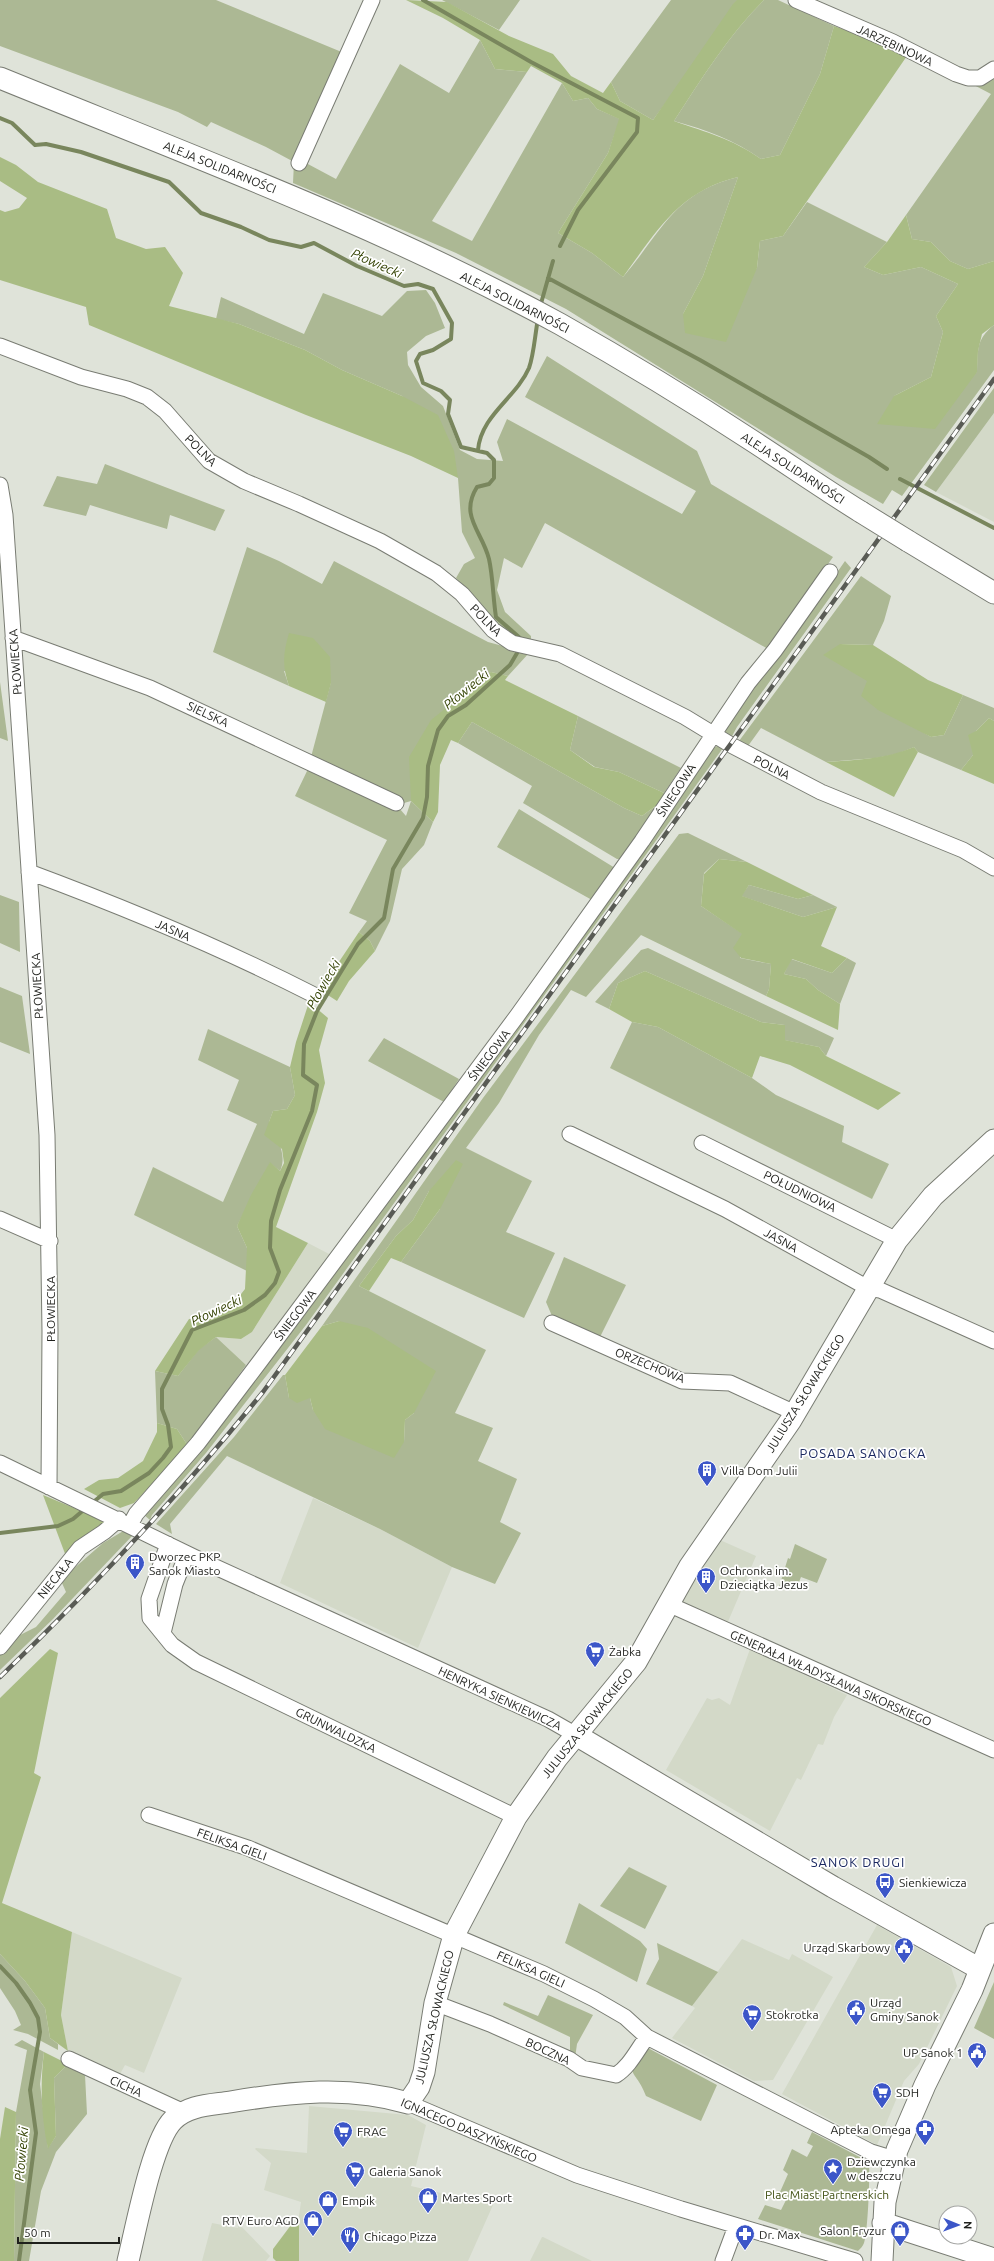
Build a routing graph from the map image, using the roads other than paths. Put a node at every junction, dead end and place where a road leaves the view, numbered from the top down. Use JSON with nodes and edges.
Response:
{"nodes":[{"id":1,"x":372,"y":0,"type":"edge"},
{"id":2,"x":796,"y":0,"type":"edge"},
{"id":3,"x":994,"y":69,"type":"edge"},
{"id":4,"x":0,"y":78,"type":"edge"},
{"id":5,"x":299,"y":163,"type":"dead end"},
{"id":6,"x":0,"y":346,"type":"edge"},
{"id":7,"x":0,"y":486,"type":"edge"},
{"id":8,"x":830,"y":572,"type":"dead end"},
{"id":9,"x":994,"y":593,"type":"edge"},
{"id":10,"x":13,"y":638,"type":"junction"},
{"id":11,"x":712,"y":734,"type":"junction"},
{"id":12,"x":396,"y":803,"type":"dead end"},
{"id":13,"x":994,"y":868,"type":"edge"},
{"id":14,"x":29,"y":872,"type":"junction"},
{"id":15,"x":314,"y":995,"type":"dead end"},
{"id":16,"x":570,"y":1134,"type":"dead end"},
{"id":17,"x":994,"y":1140,"type":"edge"},
{"id":18,"x":702,"y":1143,"type":"dead end"},
{"id":19,"x":0,"y":1219,"type":"edge"},
{"id":20,"x":897,"y":1240,"type":"junction"},
{"id":21,"x":50,"y":1241,"type":"junction"},
{"id":22,"x":868,"y":1288,"type":"junction"},
{"id":23,"x":552,"y":1323,"type":"dead end"},
{"id":24,"x":994,"y":1341,"type":"edge"},
{"id":25,"x":795,"y":1413,"type":"junction"},
{"id":26,"x":0,"y":1463,"type":"edge"},
{"id":27,"x":49,"y":1487,"type":"junction"},
{"id":28,"x":119,"y":1519,"type":"junction"},
{"id":29,"x":168,"y":1544,"type":"junction"},
{"id":30,"x":187,"y":1554,"type":"junction"},
{"id":31,"x":668,"y":1604,"type":"junction"},
{"id":32,"x":163,"y":1633,"type":"junction"},
{"id":33,"x":0,"y":1647,"type":"edge"},
{"id":34,"x":576,"y":1735,"type":"junction"},
{"id":35,"x":994,"y":1750,"type":"edge"},
{"id":36,"x":149,"y":1815,"type":"dead end"},
{"id":37,"x":516,"y":1817,"type":"junction"},
{"id":38,"x":994,"y":1934,"type":"edge"},
{"id":39,"x":454,"y":1935,"type":"junction"},
{"id":40,"x":980,"y":1969,"type":"junction"},
{"id":41,"x":435,"y":2003,"type":"junction"},
{"id":42,"x":647,"y":2037,"type":"junction"},
{"id":43,"x":69,"y":2059,"type":"dead end"},
{"id":44,"x":408,"y":2103,"type":"junction"},
{"id":45,"x":184,"y":2112,"type":"junction"},
{"id":46,"x":894,"y":2160,"type":"junction"},
{"id":47,"x":883,"y":2223,"type":"junction"},
{"id":48,"x":736,"y":2226,"type":"junction"},
{"id":49,"x":994,"y":2259,"type":"edge"},
{"id":50,"x":128,"y":2261,"type":"edge"},
{"id":51,"x":724,"y":2261,"type":"edge"},
{"id":52,"x":855,"y":2261,"type":"edge"},
{"id":53,"x":882,"y":2261,"type":"edge"}],
"edges":[{"from":1,"to":5,"type":"street"},
{"from":2,"to":3,"type":"street","name":"JARZĘBINOWA"},
{"from":4,"to":9,"type":"street","name":"ALEJA SOLIDARNOŚCI","bridge":true},
{"from":6,"to":11,"type":"street","name":"POLNA"},
{"from":7,"to":10,"type":"street","name":"PŁOWIECKA"},
{"from":8,"to":11,"type":"street","name":"ŚNIEGOWA"},
{"from":10,"to":12,"type":"street","name":"SIELSKA"},
{"from":10,"to":14,"type":"street","name":"PŁOWIECKA"},
{"from":11,"to":13,"type":"street","name":"POLNA"},
{"from":11,"to":28,"type":"street","name":"ŚNIEGOWA"},
{"from":14,"to":15,"type":"street","name":"JASNA"},
{"from":14,"to":21,"type":"street","name":"PŁOWIECKA"},
{"from":16,"to":22,"type":"street","name":"JASNA"},
{"from":17,"to":20,"type":"street","name":"JULIUSZA SŁOWACKIEGO"},
{"from":18,"to":20,"type":"street","name":"POŁUDNIOWA"},
{"from":19,"to":21,"type":"street"},
{"from":20,"to":22,"type":"street","name":"JULIUSZA SŁOWACKIEGO"},
{"from":21,"to":27,"type":"street","name":"PŁOWIECKA"},
{"from":22,"to":24,"type":"street","name":"JASNA"},
{"from":22,"to":25,"type":"street","name":"JULIUSZA SŁOWACKIEGO"},
{"from":23,"to":25,"type":"street","name":"ORZECHOWA"},
{"from":25,"to":31,"type":"street","name":"JULIUSZA SŁOWACKIEGO"},
{"from":26,"to":27,"type":"street","name":"HENRYKA SIENKIEWICZA"},
{"from":27,"to":28,"type":"street","name":"HENRYKA SIENKIEWICZA"},
{"from":28,"to":29,"type":"street","name":"HENRYKA SIENKIEWICZA"},
{"from":28,"to":33,"type":"street","name":"NIECAŁA"},
{"from":29,"to":30,"type":"street","name":"HENRYKA SIENKIEWICZA"},
{"from":29,"to":32,"type":"street","name":"GRUNWALDZKA"},
{"from":30,"to":32,"type":"street"},
{"from":30,"to":34,"type":"street","name":"HENRYKA SIENKIEWICZA"},
{"from":31,"to":34,"type":"street","name":"JULIUSZA SŁOWACKIEGO"},
{"from":31,"to":35,"type":"street","name":"GENERAŁA WŁADYSŁAWA SIKORSKIEGO"},
{"from":32,"to":37,"type":"street","name":"GRUNWALDZKA"},
{"from":34,"to":37,"type":"street","name":"JULIUSZA SŁOWACKIEGO"},
{"from":34,"to":40,"type":"street","name":"HENRYKA SIENKIEWICZA"},
{"from":36,"to":39,"type":"street","name":"FELIKSA GIELI"},
{"from":37,"to":39,"type":"street","name":"JULIUSZA SŁOWACKIEGO"},
{"from":38,"to":40,"type":"street"},
{"from":39,"to":41,"type":"street","name":"JULIUSZA SŁOWACKIEGO"},
{"from":39,"to":42,"type":"street","name":"FELIKSA GIELI"},
{"from":40,"to":46,"type":"street"},
{"from":41,"to":42,"type":"street","name":"BOCZNA"},
{"from":41,"to":44,"type":"street","name":"JULIUSZA SŁOWACKIEGO"},
{"from":42,"to":46,"type":"street","name":"FELIKSA GIELI"},
{"from":43,"to":45,"type":"street","name":"CICHA"},
{"from":44,"to":45,"type":"street","name":"IGNACEGO DASZYŃSKIEGO"},
{"from":44,"to":48,"type":"street","name":"IGNACEGO DASZYŃSKIEGO"},
{"from":45,"to":50,"type":"street","name":"IGNACEGO DASZYŃSKIEGO"},
{"from":46,"to":47,"type":"street"},
{"from":47,"to":49,"type":"street"},
{"from":47,"to":53,"type":"street"},
{"from":48,"to":51,"type":"street"},
{"from":48,"to":52,"type":"street","name":"IGNACEGO DASZYŃSKIEGO"}]}
